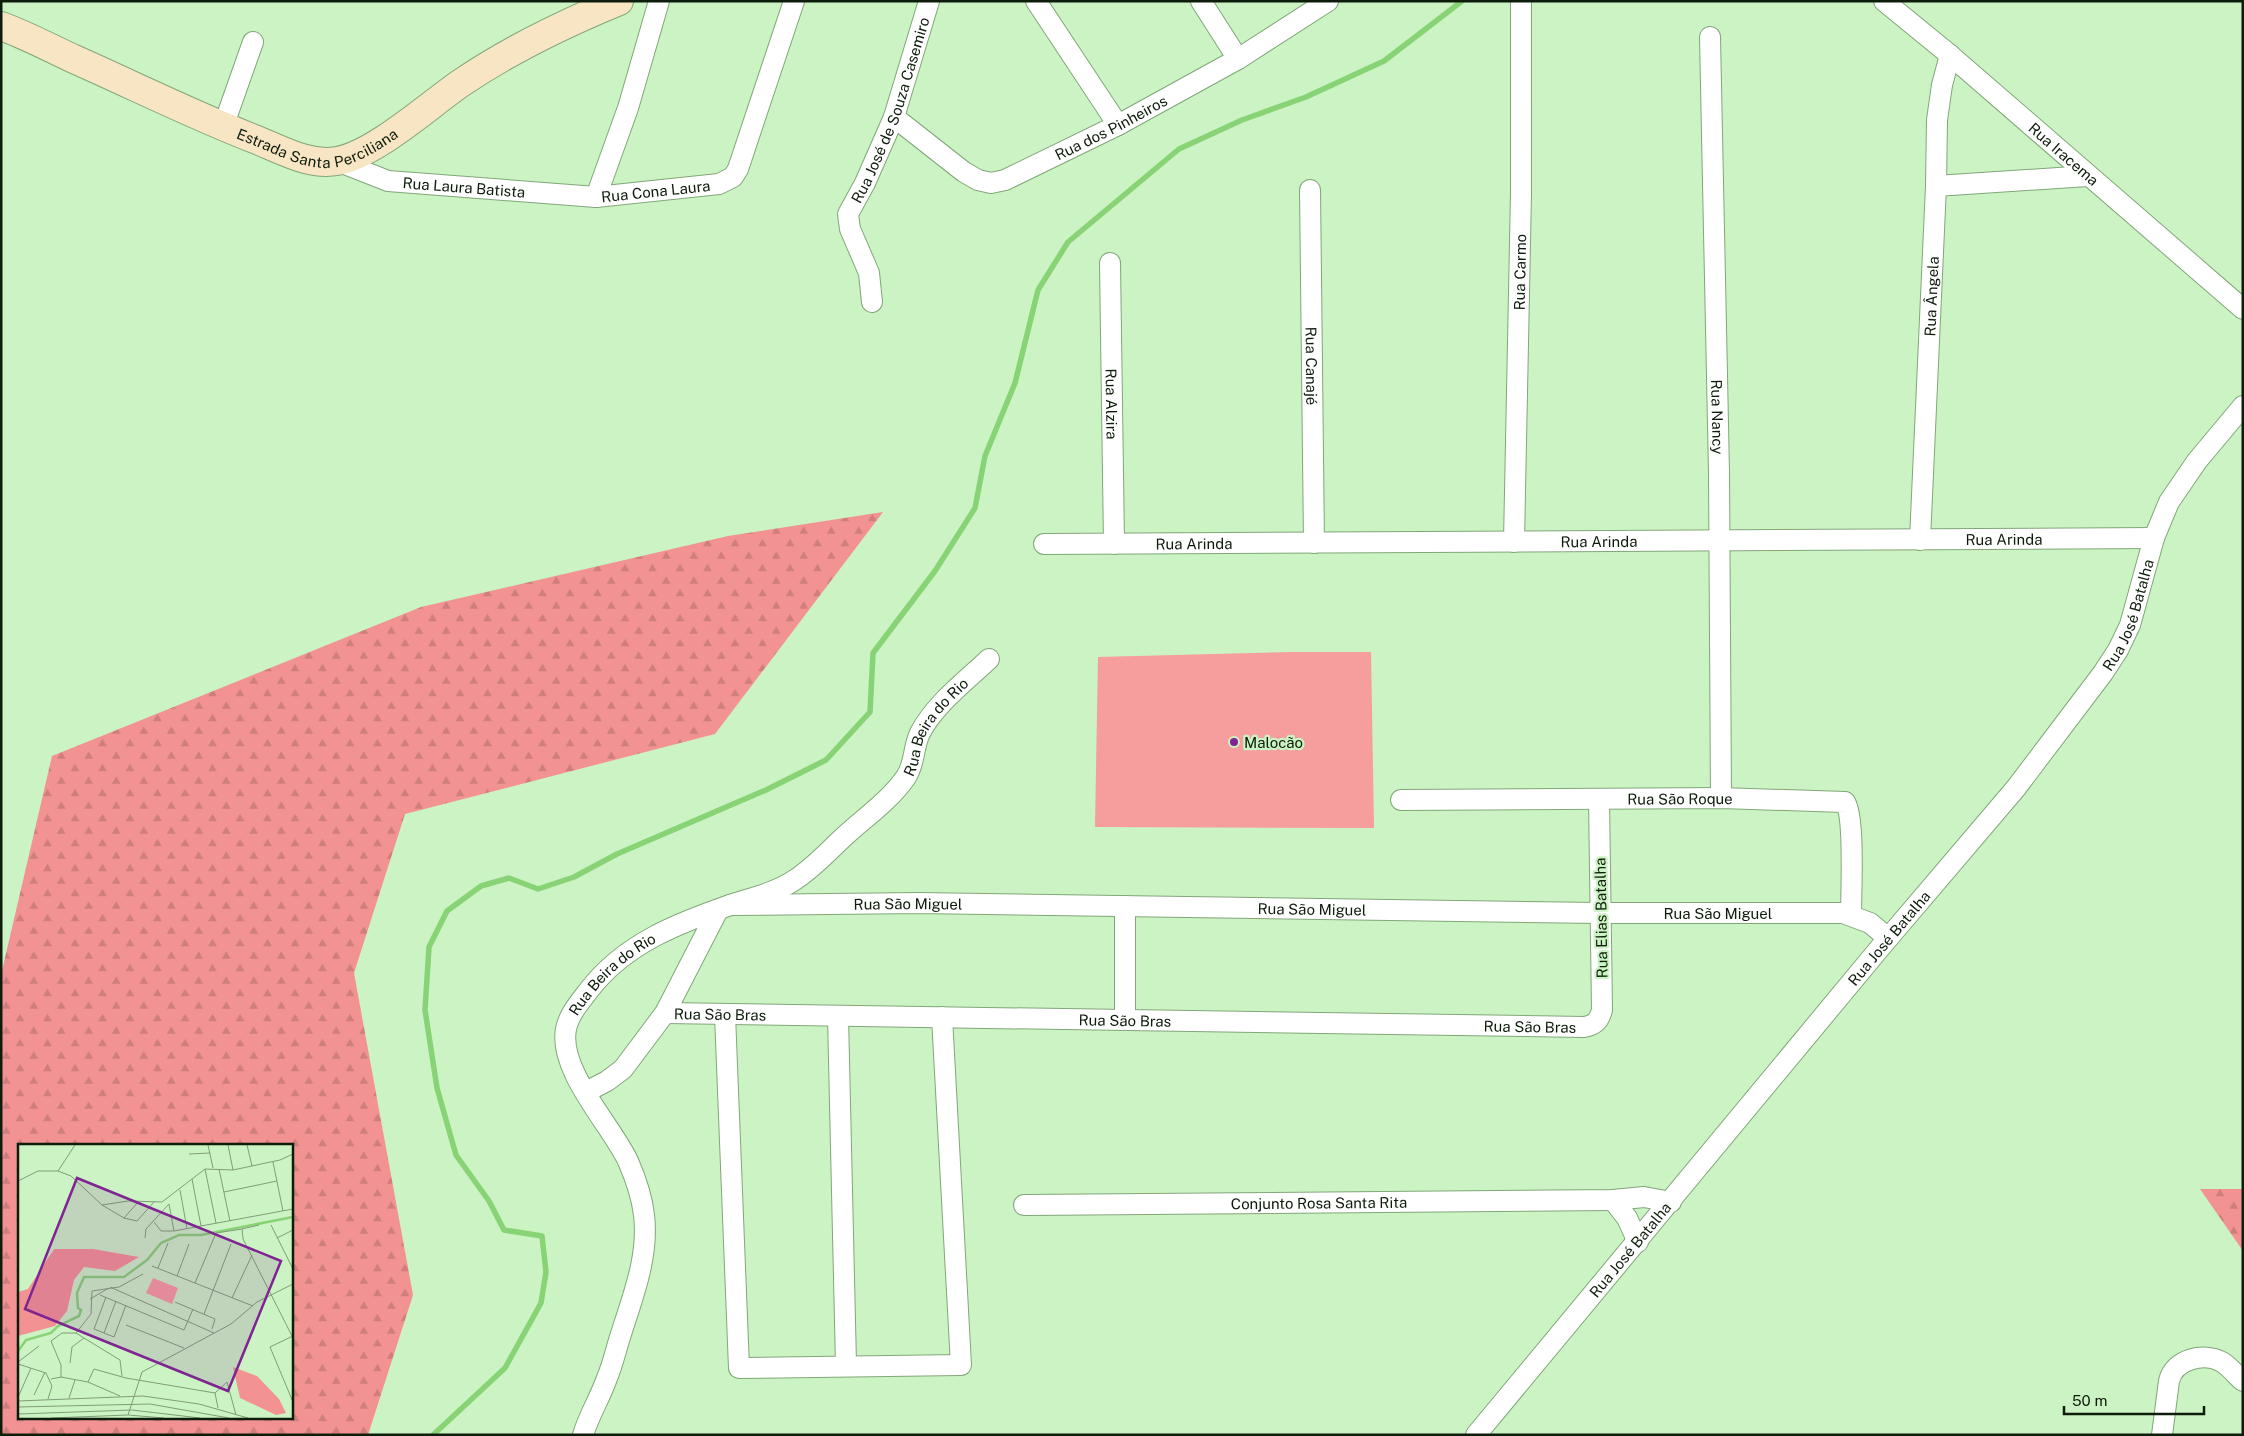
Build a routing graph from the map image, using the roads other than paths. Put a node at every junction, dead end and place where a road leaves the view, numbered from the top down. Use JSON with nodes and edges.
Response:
{"nodes":[{"id":1,"x":619,"y":1,"type":"edge"},
{"id":2,"x":659,"y":1,"type":"edge"},
{"id":3,"x":794,"y":1,"type":"edge"},
{"id":4,"x":929,"y":1,"type":"edge"},
{"id":5,"x":1036,"y":1,"type":"edge"},
{"id":6,"x":1201,"y":1,"type":"edge"},
{"id":7,"x":1328,"y":1,"type":"edge"},
{"id":8,"x":1521,"y":1,"type":"edge"},
{"id":9,"x":1884,"y":1,"type":"edge"},
{"id":10,"x":1,"y":26,"type":"edge"},
{"id":11,"x":1710,"y":37,"type":"dead end"},
{"id":12,"x":253,"y":42,"type":"dead end"},
{"id":13,"x":1950,"y":55,"type":"junction"},
{"id":14,"x":1238,"y":59,"type":"junction"},
{"id":15,"x":894,"y":117,"type":"junction"},
{"id":16,"x":1118,"y":125,"type":"junction"},
{"id":17,"x":223,"y":127,"type":"junction"},
{"id":18,"x":337,"y":161,"type":"junction"},
{"id":19,"x":2088,"y":176,"type":"junction"},
{"id":20,"x":1936,"y":186,"type":"junction"},
{"id":21,"x":1310,"y":190,"type":"dead end"},
{"id":22,"x":596,"y":197,"type":"junction"},
{"id":23,"x":1110,"y":263,"type":"dead end"},
{"id":24,"x":872,"y":302,"type":"dead end"},
{"id":25,"x":2243,"y":309,"type":"edge"},
{"id":26,"x":2243,"y":406,"type":"edge"},
{"id":27,"x":2154,"y":538,"type":"junction"},
{"id":28,"x":1920,"y":540,"type":"junction"},
{"id":29,"x":1719,"y":541,"type":"junction"},
{"id":30,"x":1514,"y":542,"type":"junction"},
{"id":31,"x":1314,"y":543,"type":"junction"},
{"id":32,"x":1044,"y":544,"type":"dead end"},
{"id":33,"x":1114,"y":544,"type":"junction"},
{"id":34,"x":989,"y":659,"type":"dead end"},
{"id":35,"x":1721,"y":798,"type":"junction"},
{"id":36,"x":1598,"y":799,"type":"junction"},
{"id":37,"x":1401,"y":800,"type":"dead end"},
{"id":38,"x":1126,"y":906,"type":"junction"},
{"id":39,"x":724,"y":908,"type":"junction"},
{"id":40,"x":1600,"y":913,"type":"junction"},
{"id":41,"x":1851,"y":915,"type":"junction"},
{"id":42,"x":1888,"y":938,"type":"junction"},
{"id":43,"x":664,"y":1013,"type":"junction"},
{"id":44,"x":724,"y":1015,"type":"junction"},
{"id":45,"x":838,"y":1016,"type":"junction"},
{"id":46,"x":942,"y":1017,"type":"junction"},
{"id":47,"x":1124,"y":1019,"type":"junction"},
{"id":48,"x":1584,"y":1027,"type":"joint"},
{"id":49,"x":586,"y":1092,"type":"junction"},
{"id":50,"x":1613,"y":1200,"type":"junction"},
{"id":51,"x":1671,"y":1202,"type":"junction"},
{"id":52,"x":1024,"y":1205,"type":"dead end"},
{"id":53,"x":1638,"y":1242,"type":"junction"},
{"id":54,"x":846,"y":1365,"type":"junction"},
{"id":55,"x":2243,"y":1381,"type":"edge"},
{"id":56,"x":583,"y":1435,"type":"edge"},
{"id":57,"x":1476,"y":1435,"type":"edge"},
{"id":58,"x":2162,"y":1435,"type":"edge"}],
"edges":[{"from":1,"to":18,"type":"street","name":"Estrada Santa Perciliana"},
{"from":2,"to":22,"type":"street","name":"Rua Cona Laura"},
{"from":3,"to":22,"type":"street","name":"Rua Cona Laura"},
{"from":4,"to":15,"type":"street","name":"Rua José de Souza Casemiro"},
{"from":5,"to":16,"type":"street"},
{"from":6,"to":14,"type":"street"},
{"from":7,"to":14,"type":"street","name":"Rua dos Pinheiros"},
{"from":8,"to":30,"type":"street","name":"Rua Carmo"},
{"from":9,"to":13,"type":"street","name":"Rua Iracema"},
{"from":10,"to":17,"type":"street","name":"Estrada Santa Perciliana"},
{"from":11,"to":29,"type":"street","name":"Rua Nancy"},
{"from":12,"to":17,"type":"street"},
{"from":13,"to":19,"type":"street","name":"Rua Iracema"},
{"from":13,"to":20,"type":"street","name":"Rua Ângela"},
{"from":14,"to":16,"type":"street","name":"Rua dos Pinheiros"},
{"from":15,"to":16,"type":"street","name":"Rua dos Pinheiros"},
{"from":15,"to":24,"type":"street","name":"Rua José de Souza Casemiro"},
{"from":17,"to":18,"type":"street","name":"Estrada Santa Perciliana"},
{"from":18,"to":22,"type":"street","name":"Rua Laura Batista"},
{"from":19,"to":20,"type":"street"},
{"from":19,"to":25,"type":"street","name":"Rua Iracema"},
{"from":20,"to":28,"type":"street","name":"Rua Ângela"},
{"from":21,"to":31,"type":"street","name":"Rua Canajé"},
{"from":23,"to":33,"type":"street","name":"Rua Alzira"},
{"from":26,"to":27,"type":"street","name":"Rua José Batalha"},
{"from":27,"to":28,"type":"street","name":"Rua Arinda"},
{"from":27,"to":42,"type":"street","name":"Rua José Batalha"},
{"from":28,"to":29,"type":"street","name":"Rua Arinda"},
{"from":29,"to":30,"type":"street","name":"Rua Arinda"},
{"from":29,"to":35,"type":"street","name":"Rua Nancy"},
{"from":30,"to":31,"type":"street","name":"Rua Arinda"},
{"from":31,"to":33,"type":"street","name":"Rua Arinda"},
{"from":32,"to":33,"type":"street","name":"Rua Arinda"},
{"from":34,"to":39,"type":"street","name":"Rua Beira do Rio"},
{"from":35,"to":36,"type":"street","name":"Rua São Roque"},
{"from":35,"to":41,"type":"street","name":"Rua São Roque"},
{"from":36,"to":37,"type":"street","name":"Rua São Roque"},
{"from":36,"to":40,"type":"street","name":"Rua Elias Batalha"},
{"from":38,"to":39,"type":"street","name":"Rua São Miguel"},
{"from":38,"to":40,"type":"street","name":"Rua São Miguel"},
{"from":38,"to":47,"type":"street"},
{"from":39,"to":43,"type":"street"},
{"from":39,"to":49,"type":"street","name":"Rua Beira do Rio"},
{"from":40,"to":41,"type":"street","name":"Rua São Miguel"},
{"from":40,"to":48,"type":"street","name":"Rua Elias Batalha"},
{"from":41,"to":42,"type":"street","name":"Rua São Miguel"},
{"from":42,"to":51,"type":"street","name":"Rua José Batalha"},
{"from":43,"to":44,"type":"street","name":"Rua São Bras"},
{"from":43,"to":49,"type":"street"},
{"from":44,"to":45,"type":"street","name":"Rua São Bras"},
{"from":44,"to":54,"type":"street"},
{"from":45,"to":46,"type":"street","name":"Rua São Bras"},
{"from":45,"to":54,"type":"street"},
{"from":46,"to":47,"type":"street","name":"Rua São Bras"},
{"from":46,"to":54,"type":"street"},
{"from":47,"to":48,"type":"street","name":"Rua São Bras"},
{"from":49,"to":56,"type":"street","name":"Rua Beira do Rio"},
{"from":50,"to":51,"type":"street","name":"Conjunto Rosa Santa Rita"},
{"from":50,"to":52,"type":"street","name":"Conjunto Rosa Santa Rita"},
{"from":50,"to":53,"type":"street"},
{"from":51,"to":53,"type":"street","name":"Rua José Batalha"},
{"from":53,"to":57,"type":"street","name":"Rua José Batalha"},
{"from":55,"to":58,"type":"street"}]}
